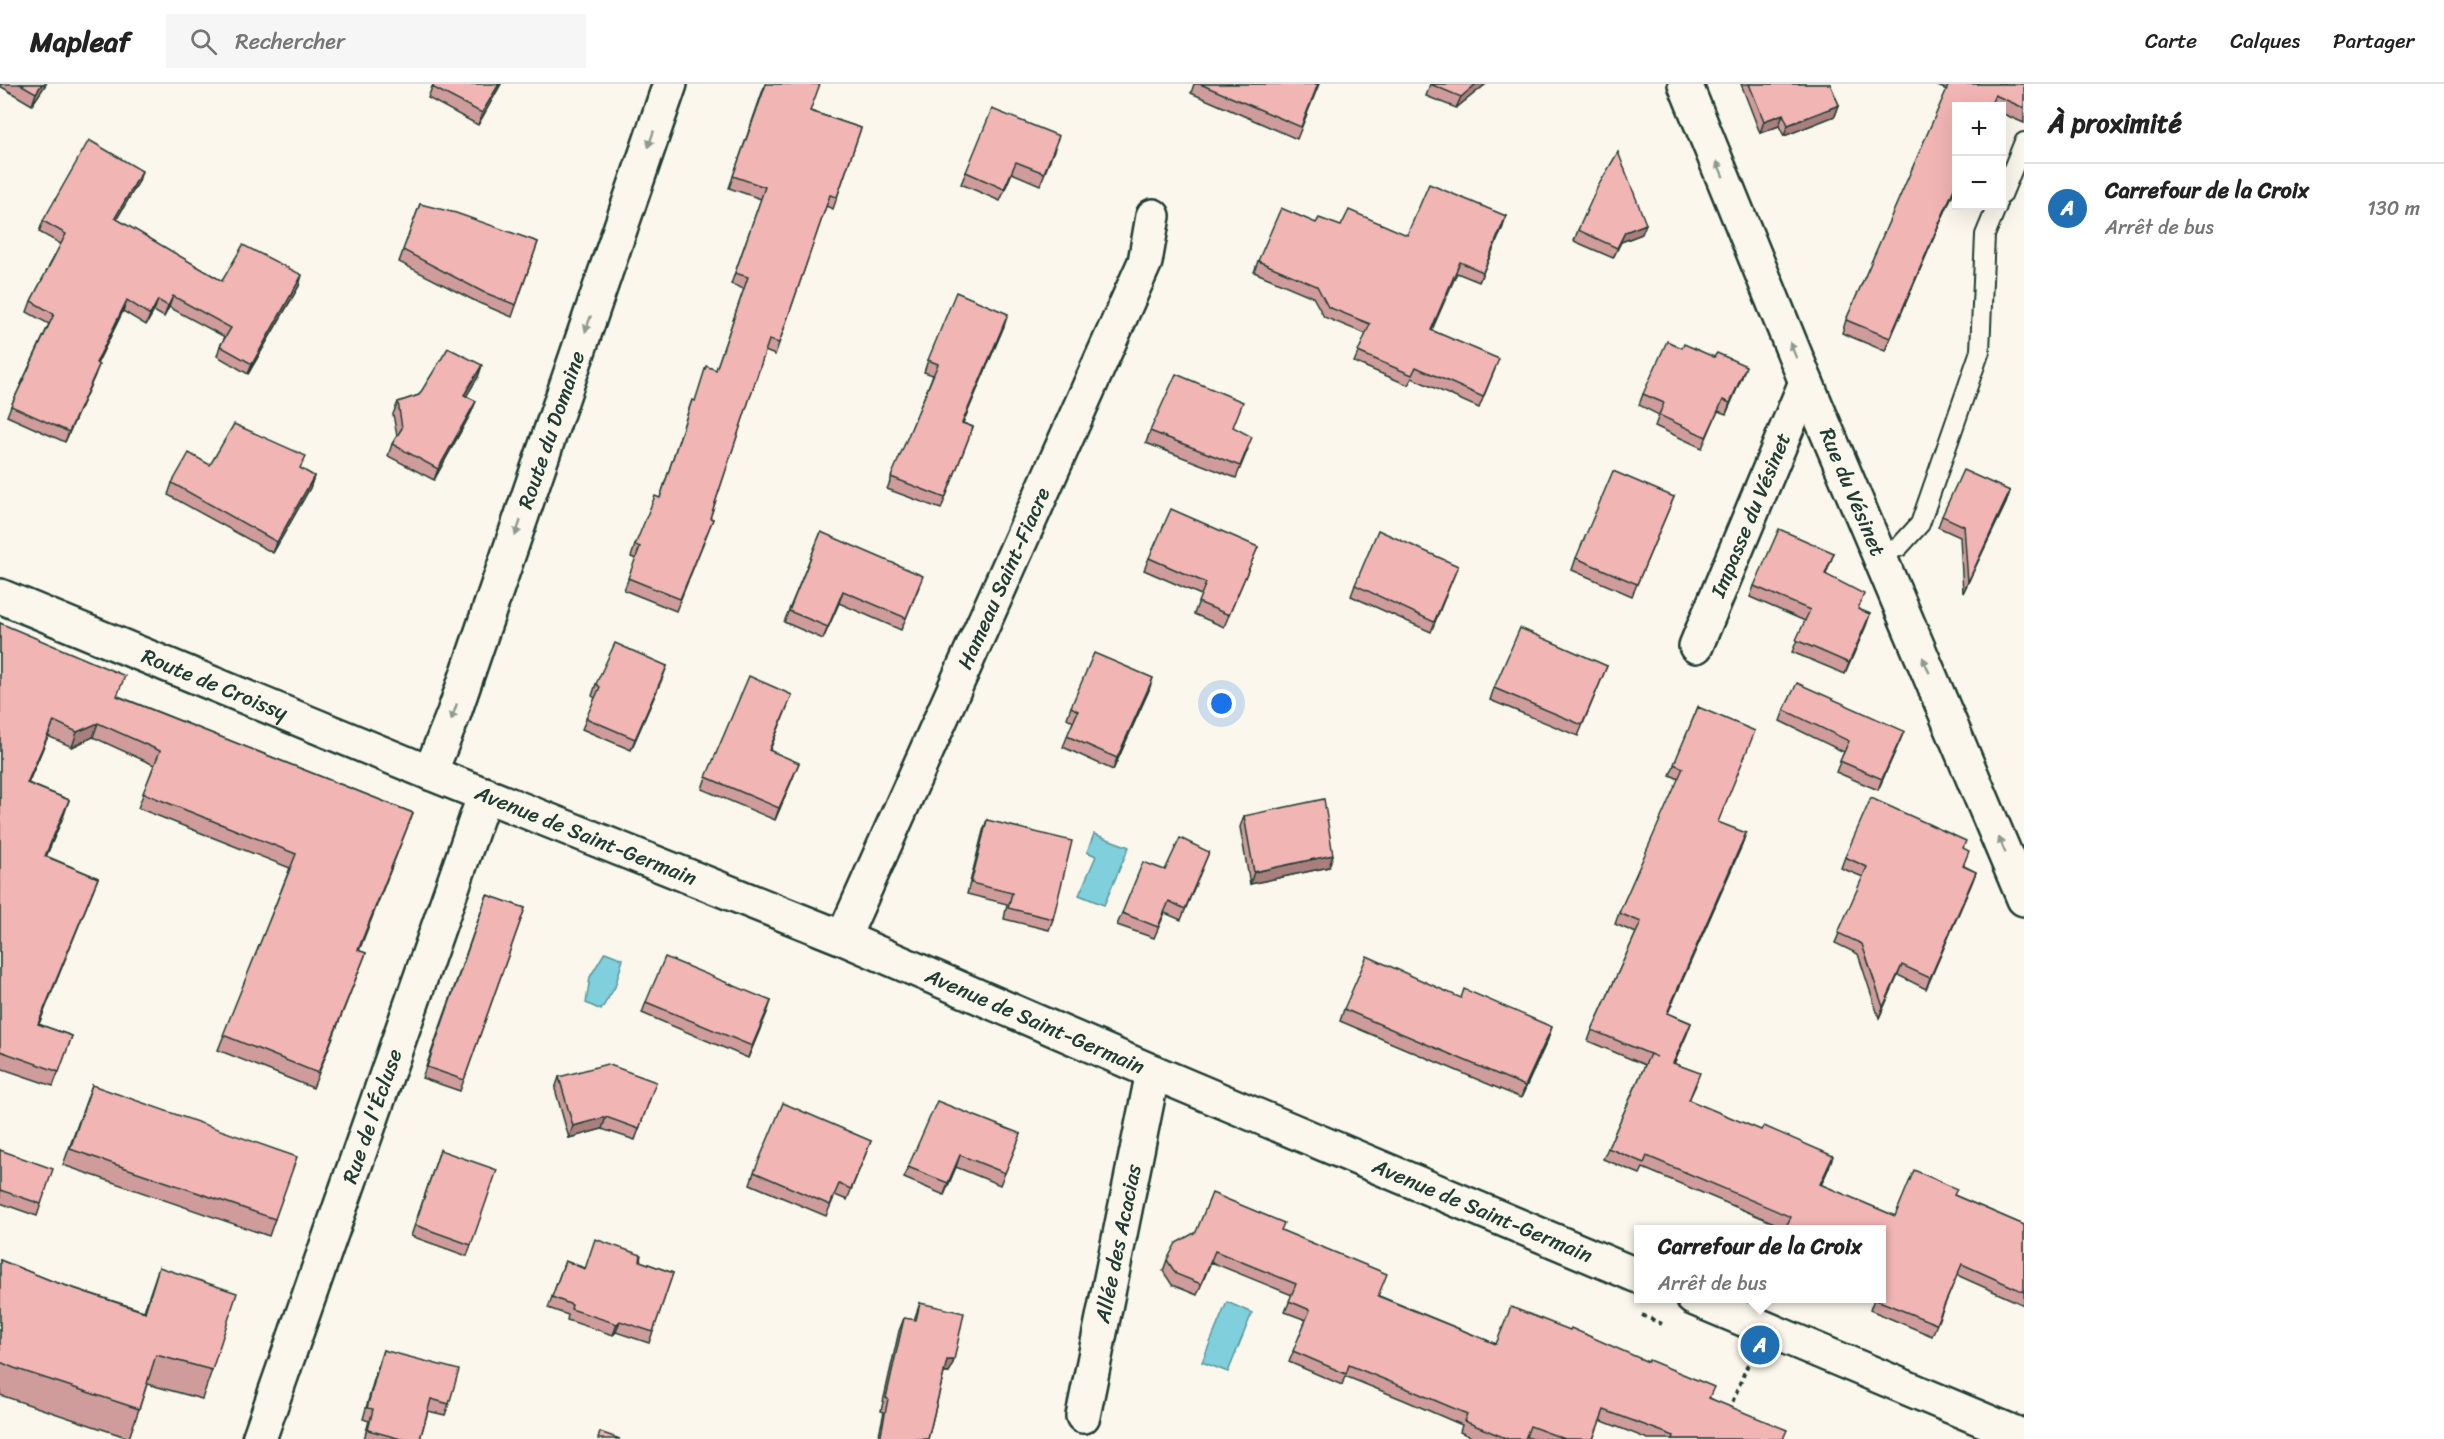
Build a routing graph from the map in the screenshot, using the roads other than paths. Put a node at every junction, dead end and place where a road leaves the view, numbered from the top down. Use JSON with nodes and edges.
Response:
{"nodes":[{"id":1,"x":670,"y":84,"type":"edge"},
{"id":2,"x":1685,"y":84,"type":"edge"},
{"id":3,"x":2024,"y":142,"type":"edge"},
{"id":4,"x":2006,"y":183,"type":"edge"},
{"id":5,"x":1995,"y":210,"type":"edge"},
{"id":6,"x":1154,"y":216,"type":"dead end"},
{"id":7,"x":1806,"y":382,"type":"junction"},
{"id":8,"x":1878,"y":553,"type":"junction"},
{"id":9,"x":0,"y":596,"type":"edge"},
{"id":10,"x":1696,"y":646,"type":"dead end"},
{"id":11,"x":430,"y":773,"type":"junction"},
{"id":12,"x":485,"y":794,"type":"junction"},
{"id":13,"x":2024,"y":899,"type":"edge"},
{"id":14,"x":843,"y":938,"type":"junction"},
{"id":15,"x":1152,"y":1072,"type":"junction"},
{"id":16,"x":1634,"y":1274,"type":"edge"},
{"id":17,"x":1703,"y":1303,"type":"edge"},
{"id":18,"x":1083,"y":1416,"type":"dead end"},
{"id":19,"x":2024,"y":1437,"type":"edge"},
{"id":20,"x":259,"y":1439,"type":"edge"}],
"edges":[{"from":1,"to":11,"type":"street","name":"Route du Domaine","one_way":true},
{"from":7,"to":2,"type":"street","name":"Rue du Vésinet","one_way":true},
{"from":3,"to":4,"type":"lane"},
{"from":5,"to":8,"type":"lane"},
{"from":6,"to":14,"type":"street","name":"Hameau Saint-Fiacre"},
{"from":7,"to":8,"type":"street","name":"Rue du Vésinet"},
{"from":7,"to":10,"type":"street","name":"Impasse du Vésinet"},
{"from":13,"to":8,"type":"street","name":"Rue du Vésinet","one_way":true},
{"from":9,"to":11,"type":"street","name":"Route de Croissy"},
{"from":11,"to":12,"type":"street","name":"Avenue de Saint-Germain"},
{"from":12,"to":14,"type":"street","name":"Avenue de Saint-Germain"},
{"from":12,"to":20,"type":"street","name":"Rue de l'Écluse"},
{"from":14,"to":15,"type":"street","name":"Avenue de Saint-Germain"},
{"from":15,"to":16,"type":"street","name":"Avenue de Saint-Germain"},
{"from":15,"to":18,"type":"street","name":"Allée des Acacias"},
{"from":17,"to":19,"type":"street"}]}
